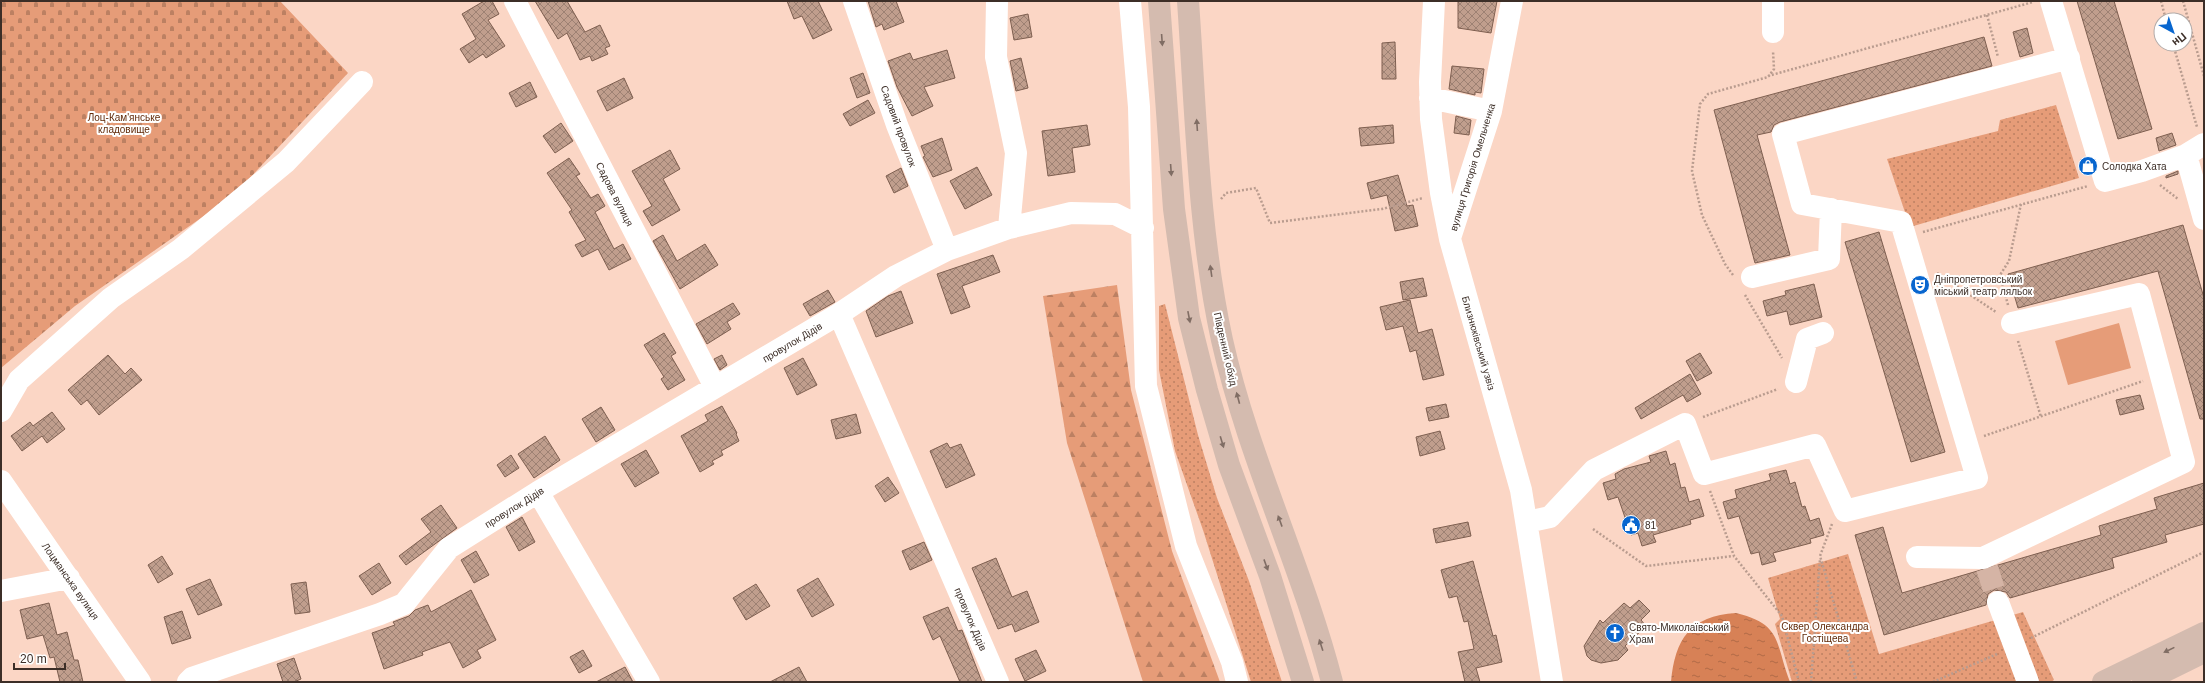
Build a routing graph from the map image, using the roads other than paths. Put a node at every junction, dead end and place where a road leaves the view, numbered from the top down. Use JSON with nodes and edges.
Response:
{"nodes":[{"id":1,"x":515,"y":1,"type":"edge"},
{"id":2,"x":854,"y":1,"type":"edge"},
{"id":3,"x":997,"y":1,"type":"edge"},
{"id":4,"x":1130,"y":1,"type":"edge"},
{"id":5,"x":1159,"y":1,"type":"edge"},
{"id":6,"x":1188,"y":1,"type":"edge"},
{"id":7,"x":1434,"y":1,"type":"edge"},
{"id":8,"x":1512,"y":1,"type":"edge"},
{"id":9,"x":1773,"y":1,"type":"edge"},
{"id":10,"x":2051,"y":1,"type":"edge"},
{"id":11,"x":1773,"y":32,"type":"road end"},
{"id":12,"x":2069,"y":58,"type":"junction"},
{"id":13,"x":362,"y":82,"type":"dead end"},
{"id":14,"x":1430,"y":98,"type":"junction"},
{"id":15,"x":1491,"y":111,"type":"junction"},
{"id":16,"x":2198,"y":148,"type":"edge"},
{"id":17,"x":1831,"y":209,"type":"junction"},
{"id":18,"x":2204,"y":219,"type":"edge"},
{"id":19,"x":1009,"y":228,"type":"junction"},
{"id":20,"x":1143,"y":228,"type":"junction"},
{"id":21,"x":1450,"y":239,"type":"junction"},
{"id":22,"x":947,"y":250,"type":"junction"},
{"id":23,"x":1744,"y":279,"type":"road end"},
{"id":24,"x":839,"y":314,"type":"junction"},
{"id":25,"x":2012,"y":323,"type":"road end"},
{"id":26,"x":1823,"y":333,"type":"dead end"},
{"id":27,"x":1796,"y":382,"type":"road end"},
{"id":28,"x":715,"y":387,"type":"junction"},
{"id":29,"x":1,"y":411,"type":"edge"},
{"id":30,"x":1,"y":481,"type":"edge"},
{"id":31,"x":538,"y":492,"type":"junction"},
{"id":32,"x":1527,"y":522,"type":"junction"},
{"id":33,"x":1917,"y":557,"type":"dead end"},
{"id":34,"x":69,"y":578,"type":"junction"},
{"id":35,"x":1,"y":591,"type":"edge"},
{"id":36,"x":1998,"y":602,"type":"tunnel mouth"},
{"id":37,"x":2204,"y":633,"type":"edge"},
{"id":38,"x":2204,"y":652,"type":"edge"},
{"id":39,"x":140,"y":682,"type":"edge"},
{"id":40,"x":188,"y":682,"type":"edge"},
{"id":41,"x":649,"y":682,"type":"edge"},
{"id":42,"x":998,"y":682,"type":"edge"},
{"id":43,"x":1237,"y":682,"type":"edge"},
{"id":44,"x":1303,"y":682,"type":"edge"},
{"id":45,"x":1332,"y":682,"type":"edge"},
{"id":46,"x":1552,"y":682,"type":"edge"},
{"id":47,"x":2028,"y":682,"type":"edge"},
{"id":48,"x":2103,"y":682,"type":"edge"},
{"id":49,"x":2143,"y":682,"type":"edge"}],
"edges":[{"from":1,"to":28,"type":"street","name":"Садова вулиця"},
{"from":2,"to":22,"type":"street","name":"Садовий провулок"},
{"from":3,"to":19,"type":"street"},
{"from":4,"to":20,"type":"street"},
{"from":5,"to":44,"type":"main road","one_way":true},
{"from":45,"to":6,"type":"main road","name":"Південний обхід","one_way":true},
{"from":7,"to":14,"type":"street","name":"Близнюківський узвіз"},
{"from":8,"to":15,"type":"street","name":"вулиця Григорія Омельченка"},
{"from":9,"to":11,"type":"street"},
{"from":10,"to":12,"type":"street"},
{"from":12,"to":16,"type":"street"},
{"from":12,"to":17,"type":"street"},
{"from":13,"to":29,"type":"street"},
{"from":14,"to":15,"type":"street"},
{"from":14,"to":21,"type":"street","name":"Близнюківський узвіз"},
{"from":15,"to":21,"type":"street","name":"вулиця Григорія Омельченка"},
{"from":16,"to":18,"type":"street"},
{"from":17,"to":23,"type":"street"},
{"from":17,"to":32,"type":"street"},
{"from":19,"to":20,"type":"street","name":"провулок Дідів"},
{"from":19,"to":22,"type":"street","name":"провулок Дідів"},
{"from":20,"to":43,"type":"street"},
{"from":21,"to":32,"type":"street","name":"Близнюківський узвіз"},
{"from":22,"to":24,"type":"street","name":"провулок Дідів"},
{"from":24,"to":28,"type":"street","name":"провулок Дідів"},
{"from":24,"to":42,"type":"street","name":"провулок Дідів"},
{"from":25,"to":33,"type":"street"},
{"from":26,"to":27,"type":"street"},
{"from":28,"to":31,"type":"street","name":"провулок Дідів"},
{"from":30,"to":34,"type":"street","name":"Лоцманська вулиця"},
{"from":31,"to":40,"type":"street","name":"провулок Дідів"},
{"from":31,"to":41,"type":"street"},
{"from":32,"to":46,"type":"street","name":"Близнюківський узвіз"},
{"from":34,"to":35,"type":"street"},
{"from":34,"to":39,"type":"street","name":"Лоцманська вулиця"},
{"from":36,"to":47,"type":"street"},
{"from":37,"to":48,"type":"main road","one_way":true},
{"from":38,"to":49,"type":"main road"}]}
